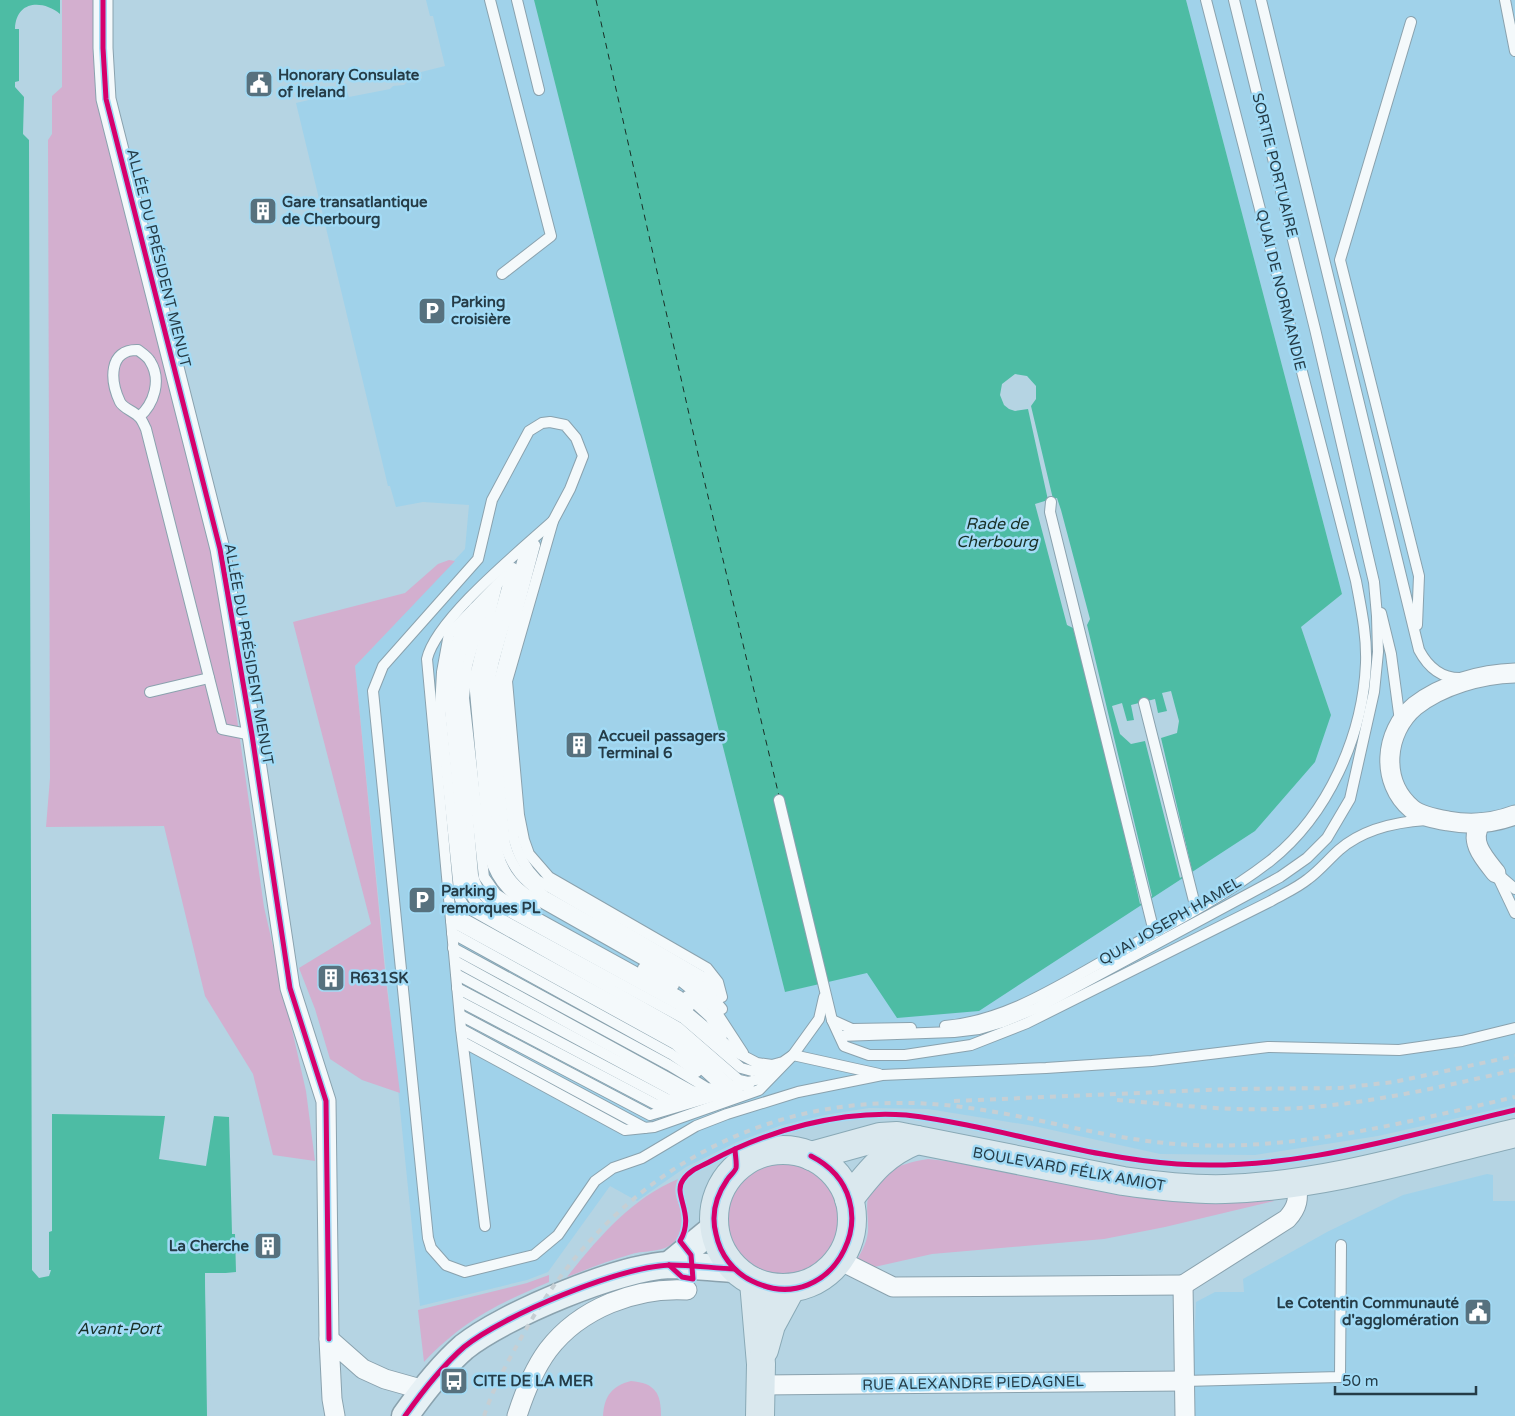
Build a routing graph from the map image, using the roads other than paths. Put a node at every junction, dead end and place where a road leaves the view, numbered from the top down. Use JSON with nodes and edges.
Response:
{"nodes":[{"id":1,"x":103,"y":0,"type":"edge"},
{"id":2,"x":490,"y":0,"type":"edge"},
{"id":3,"x":517,"y":0,"type":"edge"},
{"id":4,"x":1206,"y":0,"type":"edge"},
{"id":5,"x":1234,"y":0,"type":"edge"},
{"id":6,"x":1261,"y":0,"type":"edge"},
{"id":7,"x":1498,"y":0,"type":"edge"},
{"id":8,"x":1505,"y":0,"type":"edge"},
{"id":9,"x":1507,"y":16,"type":"junction"},
{"id":10,"x":1411,"y":22,"type":"dead end"},
{"id":11,"x":1515,"y":51,"type":"edge"},
{"id":12,"x":539,"y":90,"type":"dead end"},
{"id":13,"x":502,"y":274,"type":"dead end"},
{"id":14,"x":139,"y":417,"type":"junction"},
{"id":15,"x":1051,"y":502,"type":"dead end"},
{"id":16,"x":554,"y":521,"type":"junction"},
{"id":17,"x":537,"y":539,"type":"junction"},
{"id":18,"x":524,"y":555,"type":"junction"},
{"id":19,"x":512,"y":568,"type":"junction"},
{"id":20,"x":1356,"y":581,"type":"joint"},
{"id":21,"x":1374,"y":582,"type":"junction"},
{"id":22,"x":497,"y":584,"type":"junction"},
{"id":23,"x":487,"y":595,"type":"junction"},
{"id":24,"x":474,"y":608,"type":"junction"},
{"id":25,"x":1416,"y":639,"type":"junction"},
{"id":26,"x":1515,"y":673,"type":"edge"},
{"id":27,"x":1492,"y":675,"type":"junction"},
{"id":28,"x":209,"y":678,"type":"junction"},
{"id":29,"x":150,"y":692,"type":"dead end"},
{"id":30,"x":1144,"y":703,"type":"dead end"},
{"id":31,"x":1400,"y":722,"type":"junction"},
{"id":32,"x":252,"y":735,"type":"junction"},
{"id":33,"x":779,"y":800,"type":"dead end"},
{"id":34,"x":1515,"y":815,"type":"edge"},
{"id":35,"x":1438,"y":820,"type":"junction"},
{"id":36,"x":1481,"y":823,"type":"junction"},
{"id":37,"x":1496,"y":873,"type":"junction"},
{"id":38,"x":1515,"y":889,"type":"edge"},
{"id":39,"x":1515,"y":895,"type":"edge"},
{"id":40,"x":1515,"y":903,"type":"edge"},
{"id":41,"x":1196,"y":909,"type":"junction"},
{"id":42,"x":1515,"y":913,"type":"edge"},
{"id":43,"x":450,"y":916,"type":"junction"},
{"id":44,"x":1154,"y":932,"type":"junction"},
{"id":45,"x":452,"y":934,"type":"junction"},
{"id":46,"x":453,"y":948,"type":"junction"},
{"id":47,"x":455,"y":961,"type":"junction"},
{"id":48,"x":456,"y":974,"type":"junction"},
{"id":49,"x":682,"y":981,"type":"junction"},
{"id":50,"x":457,"y":988,"type":"junction"},
{"id":51,"x":824,"y":988,"type":"junction"},
{"id":52,"x":459,"y":1001,"type":"junction"},
{"id":53,"x":460,"y":1015,"type":"junction"},
{"id":54,"x":727,"y":1017,"type":"junction"},
{"id":55,"x":832,"y":1020,"type":"junction"},
{"id":56,"x":461,"y":1028,"type":"junction"},
{"id":57,"x":1515,"y":1028,"type":"edge"},
{"id":58,"x":840,"y":1036,"type":"junction"},
{"id":59,"x":733,"y":1037,"type":"junction"},
{"id":60,"x":675,"y":1041,"type":"junction"},
{"id":61,"x":463,"y":1042,"type":"junction"},
{"id":62,"x":734,"y":1051,"type":"junction"},
{"id":63,"x":793,"y":1055,"type":"junction"},
{"id":64,"x":749,"y":1059,"type":"junction"},
{"id":65,"x":781,"y":1066,"type":"junction"},
{"id":66,"x":882,"y":1075,"type":"junction"},
{"id":67,"x":771,"y":1076,"type":"junction"},
{"id":68,"x":663,"y":1080,"type":"junction"},
{"id":69,"x":755,"y":1085,"type":"junction"},
{"id":70,"x":724,"y":1092,"type":"junction"},
{"id":71,"x":709,"y":1097,"type":"junction"},
{"id":72,"x":658,"y":1100,"type":"junction"},
{"id":73,"x":696,"y":1100,"type":"junction"},
{"id":74,"x":682,"y":1104,"type":"junction"},
{"id":75,"x":645,"y":1128,"type":"junction"},
{"id":76,"x":1515,"y":1133,"type":"edge"},
{"id":77,"x":917,"y":1140,"type":"junction"},
{"id":78,"x":811,"y":1156,"type":"junction"},
{"id":79,"x":1296,"y":1183,"type":"junction"},
{"id":80,"x":849,"y":1200,"type":"junction"},
{"id":81,"x":485,"y":1226,"type":"dead end"},
{"id":82,"x":714,"y":1228,"type":"junction"},
{"id":83,"x":1341,"y":1245,"type":"dead end"},
{"id":84,"x":839,"y":1260,"type":"junction"},
{"id":85,"x":669,"y":1266,"type":"junction"},
{"id":86,"x":744,"y":1275,"type":"junction"},
{"id":87,"x":1184,"y":1285,"type":"junction"},
{"id":88,"x":791,"y":1288,"type":"junction"},
{"id":89,"x":687,"y":1290,"type":"dead end"},
{"id":90,"x":329,"y":1339,"type":"junction"},
{"id":91,"x":761,"y":1374,"type":"junction"},
{"id":92,"x":1184,"y":1381,"type":"junction"},
{"id":93,"x":424,"y":1390,"type":"junction"},
{"id":94,"x":335,"y":1416,"type":"edge"},
{"id":95,"x":405,"y":1416,"type":"edge"},
{"id":96,"x":517,"y":1416,"type":"edge"},
{"id":97,"x":760,"y":1416,"type":"edge"},
{"id":98,"x":1185,"y":1416,"type":"edge"}],
"edges":[{"from":1,"to":32,"type":"street","name":"ALLÉE DU PRÉSIDENT MENUT"},
{"from":2,"to":13,"type":"lane"},
{"from":3,"to":12,"type":"lane"},
{"from":4,"to":20,"type":"lane","name":"QUAI DE NORMANDIE"},
{"from":5,"to":21,"type":"lane","name":"SORTIE PORTUAIRE"},
{"from":6,"to":25,"type":"lane"},
{"from":7,"to":9,"type":"lane"},
{"from":8,"to":9,"type":"lane"},
{"from":9,"to":11,"type":"lane"},
{"from":10,"to":25,"type":"lane"},
{"from":14,"to":14,"type":"lane"},
{"from":14,"to":28,"type":"lane"},
{"from":15,"to":44,"type":"lane"},
{"from":16,"to":17,"type":"lane"},
{"from":16,"to":43,"type":"lane"},
{"from":16,"to":49,"type":"lane"},
{"from":16,"to":66,"type":"lane"},
{"from":17,"to":18,"type":"lane"},
{"from":17,"to":49,"type":"lane"},
{"from":18,"to":19,"type":"lane"},
{"from":18,"to":49,"type":"lane"},
{"from":19,"to":22,"type":"lane"},
{"from":19,"to":49,"type":"lane"},
{"from":20,"to":41,"type":"lane","name":"QUAI JOSEPH HAMEL"},
{"from":21,"to":31,"type":"lane"},
{"from":21,"to":58,"type":"lane"},
{"from":22,"to":23,"type":"lane"},
{"from":22,"to":49,"type":"lane"},
{"from":23,"to":24,"type":"lane"},
{"from":23,"to":49,"type":"lane"},
{"from":24,"to":49,"type":"lane"},
{"from":24,"to":60,"type":"lane"},
{"from":25,"to":27,"type":"lane"},
{"from":26,"to":27,"type":"street"},
{"from":27,"to":31,"type":"street"},
{"from":28,"to":29,"type":"lane"},
{"from":28,"to":32,"type":"lane"},
{"from":30,"to":41,"type":"lane"},
{"from":31,"to":35,"type":"street"},
{"from":32,"to":90,"type":"street","name":"ALLÉE DU PRÉSIDENT MENUT"},
{"from":33,"to":51,"type":"lane"},
{"from":34,"to":36,"type":"street"},
{"from":35,"to":36,"type":"street"},
{"from":35,"to":58,"type":"lane"},
{"from":36,"to":37,"type":"street"},
{"from":37,"to":38,"type":"lane"},
{"from":37,"to":39,"type":"lane"},
{"from":37,"to":40,"type":"lane"},
{"from":37,"to":42,"type":"lane"},
{"from":41,"to":44,"type":"lane","name":"QUAI JOSEPH HAMEL"},
{"from":43,"to":45,"type":"lane"},
{"from":43,"to":60,"type":"lane"},
{"from":44,"to":55,"type":"lane","name":"QUAI JOSEPH HAMEL"},
{"from":45,"to":46,"type":"lane"},
{"from":45,"to":60,"type":"lane"},
{"from":46,"to":47,"type":"lane"},
{"from":46,"to":60,"type":"lane"},
{"from":47,"to":48,"type":"lane"},
{"from":47,"to":68,"type":"lane"},
{"from":48,"to":50,"type":"lane"},
{"from":48,"to":68,"type":"lane"},
{"from":49,"to":54,"type":"lane"},
{"from":49,"to":54,"type":"lane"},
{"from":49,"to":59,"type":"lane"},
{"from":49,"to":62,"type":"lane"},
{"from":49,"to":62,"type":"lane"},
{"from":50,"to":52,"type":"lane"},
{"from":50,"to":72,"type":"lane"},
{"from":51,"to":55,"type":"lane"},
{"from":51,"to":63,"type":"lane"},
{"from":52,"to":53,"type":"lane"},
{"from":52,"to":72,"type":"lane"},
{"from":53,"to":56,"type":"lane"},
{"from":53,"to":74,"type":"lane"},
{"from":54,"to":59,"type":"lane"},
{"from":55,"to":58,"type":"lane"},
{"from":56,"to":61,"type":"lane"},
{"from":56,"to":75,"type":"lane"},
{"from":57,"to":66,"type":"lane"},
{"from":59,"to":64,"type":"lane"},
{"from":60,"to":65,"type":"lane"},
{"from":60,"to":67,"type":"lane"},
{"from":60,"to":69,"type":"lane"},
{"from":60,"to":70,"type":"lane"},
{"from":60,"to":70,"type":"lane"},
{"from":61,"to":75,"type":"lane"},
{"from":61,"to":81,"type":"lane"},
{"from":62,"to":64,"type":"lane"},
{"from":63,"to":65,"type":"lane"},
{"from":63,"to":66,"type":"lane"},
{"from":64,"to":65,"type":"lane"},
{"from":65,"to":67,"type":"lane"},
{"from":65,"to":75,"type":"lane"},
{"from":67,"to":69,"type":"lane"},
{"from":68,"to":70,"type":"lane"},
{"from":68,"to":71,"type":"lane"},
{"from":69,"to":70,"type":"lane"},
{"from":70,"to":71,"type":"lane"},
{"from":71,"to":73,"type":"lane"},
{"from":72,"to":73,"type":"lane"},
{"from":72,"to":74,"type":"lane"},
{"from":73,"to":74,"type":"lane"},
{"from":76,"to":79,"type":"main road","name":"BOULEVARD FÉLIX AMIOT"},
{"from":77,"to":78,"type":"main road","name":"BOULEVARD FÉLIX AMIOT"},
{"from":77,"to":79,"type":"main road","name":"BOULEVARD FÉLIX AMIOT"},
{"from":77,"to":80,"type":"main road"},
{"from":78,"to":80,"type":"main road"},
{"from":78,"to":82,"type":"main road"},
{"from":79,"to":87,"type":"street"},
{"from":80,"to":84,"type":"main road"},
{"from":82,"to":85,"type":"street"},
{"from":82,"to":86,"type":"main road"},
{"from":83,"to":92,"type":"lane"},
{"from":84,"to":87,"type":"street"},
{"from":84,"to":88,"type":"main road"},
{"from":85,"to":86,"type":"street"},
{"from":85,"to":93,"type":"street"},
{"from":86,"to":88,"type":"main road"},
{"from":86,"to":91,"type":"main road"},
{"from":87,"to":92,"type":"street"},
{"from":88,"to":91,"type":"main road"},
{"from":89,"to":96,"type":"street"},
{"from":90,"to":93,"type":"street"},
{"from":90,"to":94,"type":"street","name":"ALLÉE DU PRÉSIDENT MENUT"},
{"from":91,"to":92,"type":"street","name":"RUE ALEXANDRE PIEDAGNEL"},
{"from":91,"to":97,"type":"main road"},
{"from":92,"to":98,"type":"street"},
{"from":93,"to":95,"type":"street"}]}
